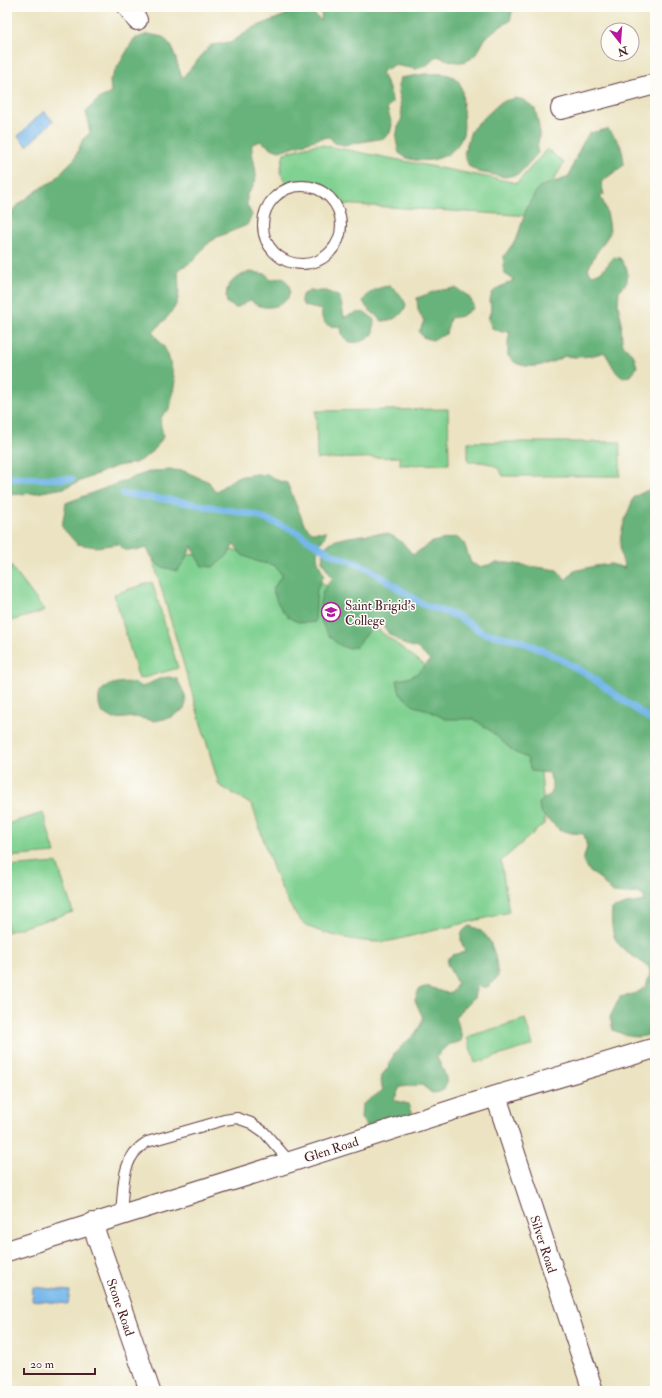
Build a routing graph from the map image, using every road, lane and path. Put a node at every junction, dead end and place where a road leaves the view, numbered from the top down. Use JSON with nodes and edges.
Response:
{"nodes":[{"id":1,"x":655,"y":84,"type":"edge"},
{"id":2,"x":561,"y":109,"type":"dead end"},
{"id":3,"x":304,"y":186,"type":"joint"},
{"id":4,"x":655,"y":1048,"type":"edge"},
{"id":5,"x":496,"y":1096,"type":"junction"},
{"id":6,"x":290,"y":1162,"type":"junction"},
{"id":7,"x":121,"y":1215,"type":"junction"},
{"id":8,"x":92,"y":1223,"type":"junction"},
{"id":9,"x":7,"y":1251,"type":"edge"},
{"id":10,"x":150,"y":1391,"type":"edge"},
{"id":11,"x":593,"y":1391,"type":"edge"}],
"edges":[{"from":1,"to":2,"type":"street"},
{"from":3,"to":3,"type":"lane"},
{"from":4,"to":5,"type":"street","name":"Glen Road"},
{"from":5,"to":6,"type":"street","name":"Glen Road"},
{"from":5,"to":11,"type":"street","name":"Silver Road"},
{"from":6,"to":7,"type":"street","name":"Glen Road"},
{"from":6,"to":7,"type":"lane"},
{"from":7,"to":8,"type":"street","name":"Glen Road"},
{"from":8,"to":9,"type":"street","name":"Glen Road"},
{"from":8,"to":10,"type":"street","name":"Stone Road"}]}
